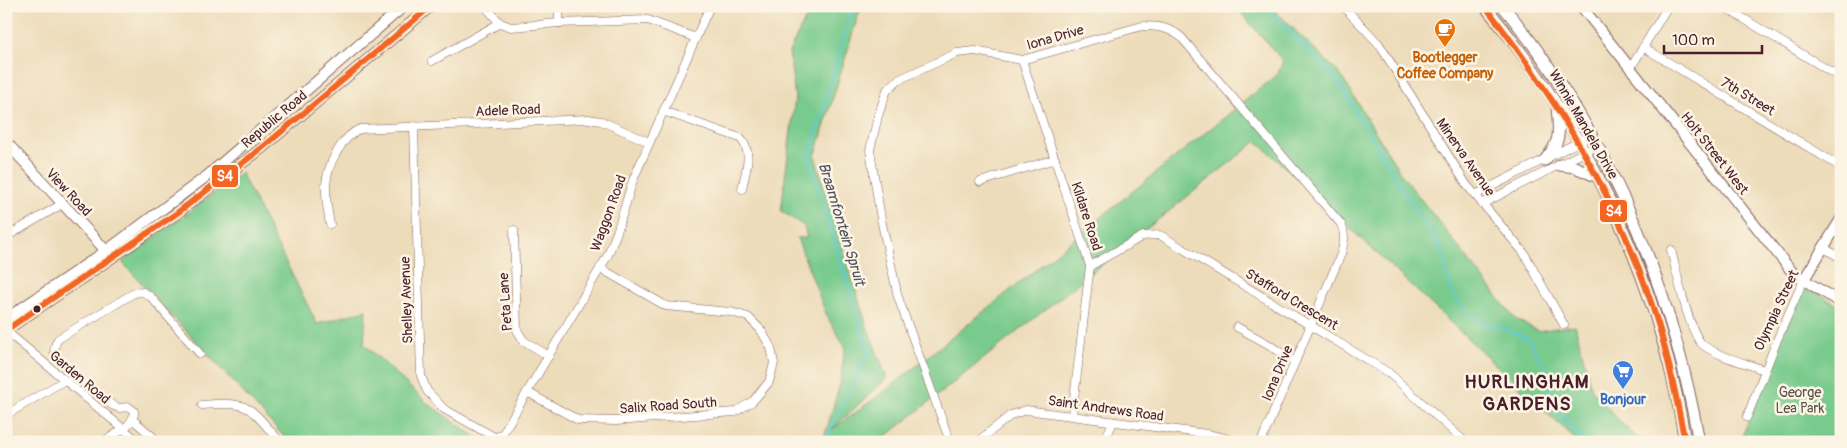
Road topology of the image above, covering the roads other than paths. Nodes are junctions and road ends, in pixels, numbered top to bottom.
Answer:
1 (404, 6) edge
2 (431, 6) edge
3 (485, 6) edge
4 (559, 6) edge
5 (710, 6) edge
6 (1343, 6) edge
7 (1485, 6) edge
8 (1503, 6) edge
9 (1581, 6) edge
10 (1668, 6) edge
11 (1723, 6) edge
12 (559, 22) junction
13 (500, 23) junction
14 (696, 38) junction
15 (1643, 47) junction
16 (1022, 60) junction
17 (432, 61) dead end
18 (1630, 69) junction
19 (1841, 78) edge
20 (1556, 103) junction
21 (663, 111) junction
22 (414, 126) junction
23 (1595, 140) junction
24 (649, 142) junction
25 (8, 147) edge
26 (1582, 147) junction
27 (1055, 158) junction
28 (1545, 160) junction
29 (1560, 164) junction
30 (1841, 167) edge
31 (1598, 177) junction
32 (980, 182) dead end
33 (742, 189) dead end
34 (1475, 195) junction
35 (62, 204) junction
36 (1482, 204) junction
37 (1841, 220) edge
38 (330, 224) dead end
39 (514, 230) dead end
40 (6, 237) edge
41 (1824, 248) junction
42 (1671, 250) dead end
43 (109, 255) junction
44 (1841, 258) edge
45 (1090, 266) junction
46 (600, 268) junction
47 (1803, 281) junction
48 (1841, 303) edge
49 (6, 318) edge
50 (1312, 325) junction
51 (1564, 325) dead end
52 (1237, 327) dead end
53 (6, 330) edge
54 (200, 354) dead end
55 (549, 356) junction
56 (1295, 362) junction
57 (1764, 370) junction
58 (65, 380) junction
59 (527, 392) junction
60 (202, 405) dead end
61 (6, 415) edge
62 (1072, 415) junction
63 (1747, 417) dead end
64 (132, 419) junction
65 (1113, 422) junction
66 (123, 428) junction
67 (492, 438) joint
68 (103, 442) edge
69 (139, 442) edge
70 (159, 442) edge
71 (280, 442) edge
72 (950, 442) edge
73 (977, 442) edge
74 (1104, 442) edge
75 (1241, 442) edge
76 (1261, 442) edge
77 (1465, 442) edge
78 (1685, 442) edge
79 (1699, 442) edge

1 - 43 main road, Republic Road
2 - 43 main road, Republic Road
3 - 13 street
4 - 12 street
5 - 14 street, Waggon Road
6 - 34 street, Minerva Avenue
7 - 20 main road, Winnie Mandela Drive
8 - 23 main road, Winnie Mandela Drive
9 - 18 main road, Holt Street West
10 - 15 street
11 - 19 street
12 - 13 street
12 - 14 street
13 - 17 street
14 - 21 street, Waggon Road
15 - 18 street
15 - 30 street, 7th Street
16 - 27 street, Kildare Road
16 - 50 street, Iona Drive
16 - 72 street, Iona Drive
18 - 47 main road, Holt Street West
20 - 26 main road, Winnie Mandela Drive
20 - 28 main road
21 - 24 street, Waggon Road
21 - 33 street
22 - 24 street, Adele Road
22 - 38 street, Adele Road
22 - 67 street, Shelley Avenue
23 - 26 street
23 - 26 street
23 - 79 main road, Winnie Mandela Drive
24 - 46 street, Waggon Road
25 - 35 main road, View Road
26 - 28 street
26 - 29 street
26 - 31 main road, Winnie Mandela Drive
27 - 32 street
27 - 45 street, Kildare Road
28 - 34 street
29 - 31 main road
29 - 36 street
31 - 78 main road, Winnie Mandela Drive
34 - 36 street, Minerva Avenue
35 - 40 street
35 - 43 main road, View Road
36 - 51 street, Minerva Avenue
37 - 41 main road, Olympia Street
39 - 55 street, Peta Lane
41 - 44 street
41 - 47 main road, Olympia Street
42 - 57 street
43 - 49 main road, Republic Road
43 - 53 main road, Republic Road
45 - 50 street, Stafford Crescent
45 - 62 street, Kildare Road
46 - 55 street, Waggon Road
46 - 59 street, Salix Road South
47 - 48 main road, Holt Street West
47 - 57 street, Olympia Street
50 - 56 street, Iona Drive
50 - 77 street, Stafford Crescent
52 - 56 street
53 - 58 street, Garden Road
54 - 64 street
55 - 59 street, Waggon Road
56 - 76 street, Iona Drive
57 - 63 street, Olympia Street
58 - 61 street
58 - 66 street, Garden Road
59 - 67 street, Waggon Road
60 - 71 street
62 - 65 street, Saint Andrews Road
62 - 73 street, Saint Andrews Road
64 - 66 street
64 - 70 street
65 - 74 street
65 - 75 street, Saint Andrews Road
66 - 68 street
66 - 69 street, Garden Road

